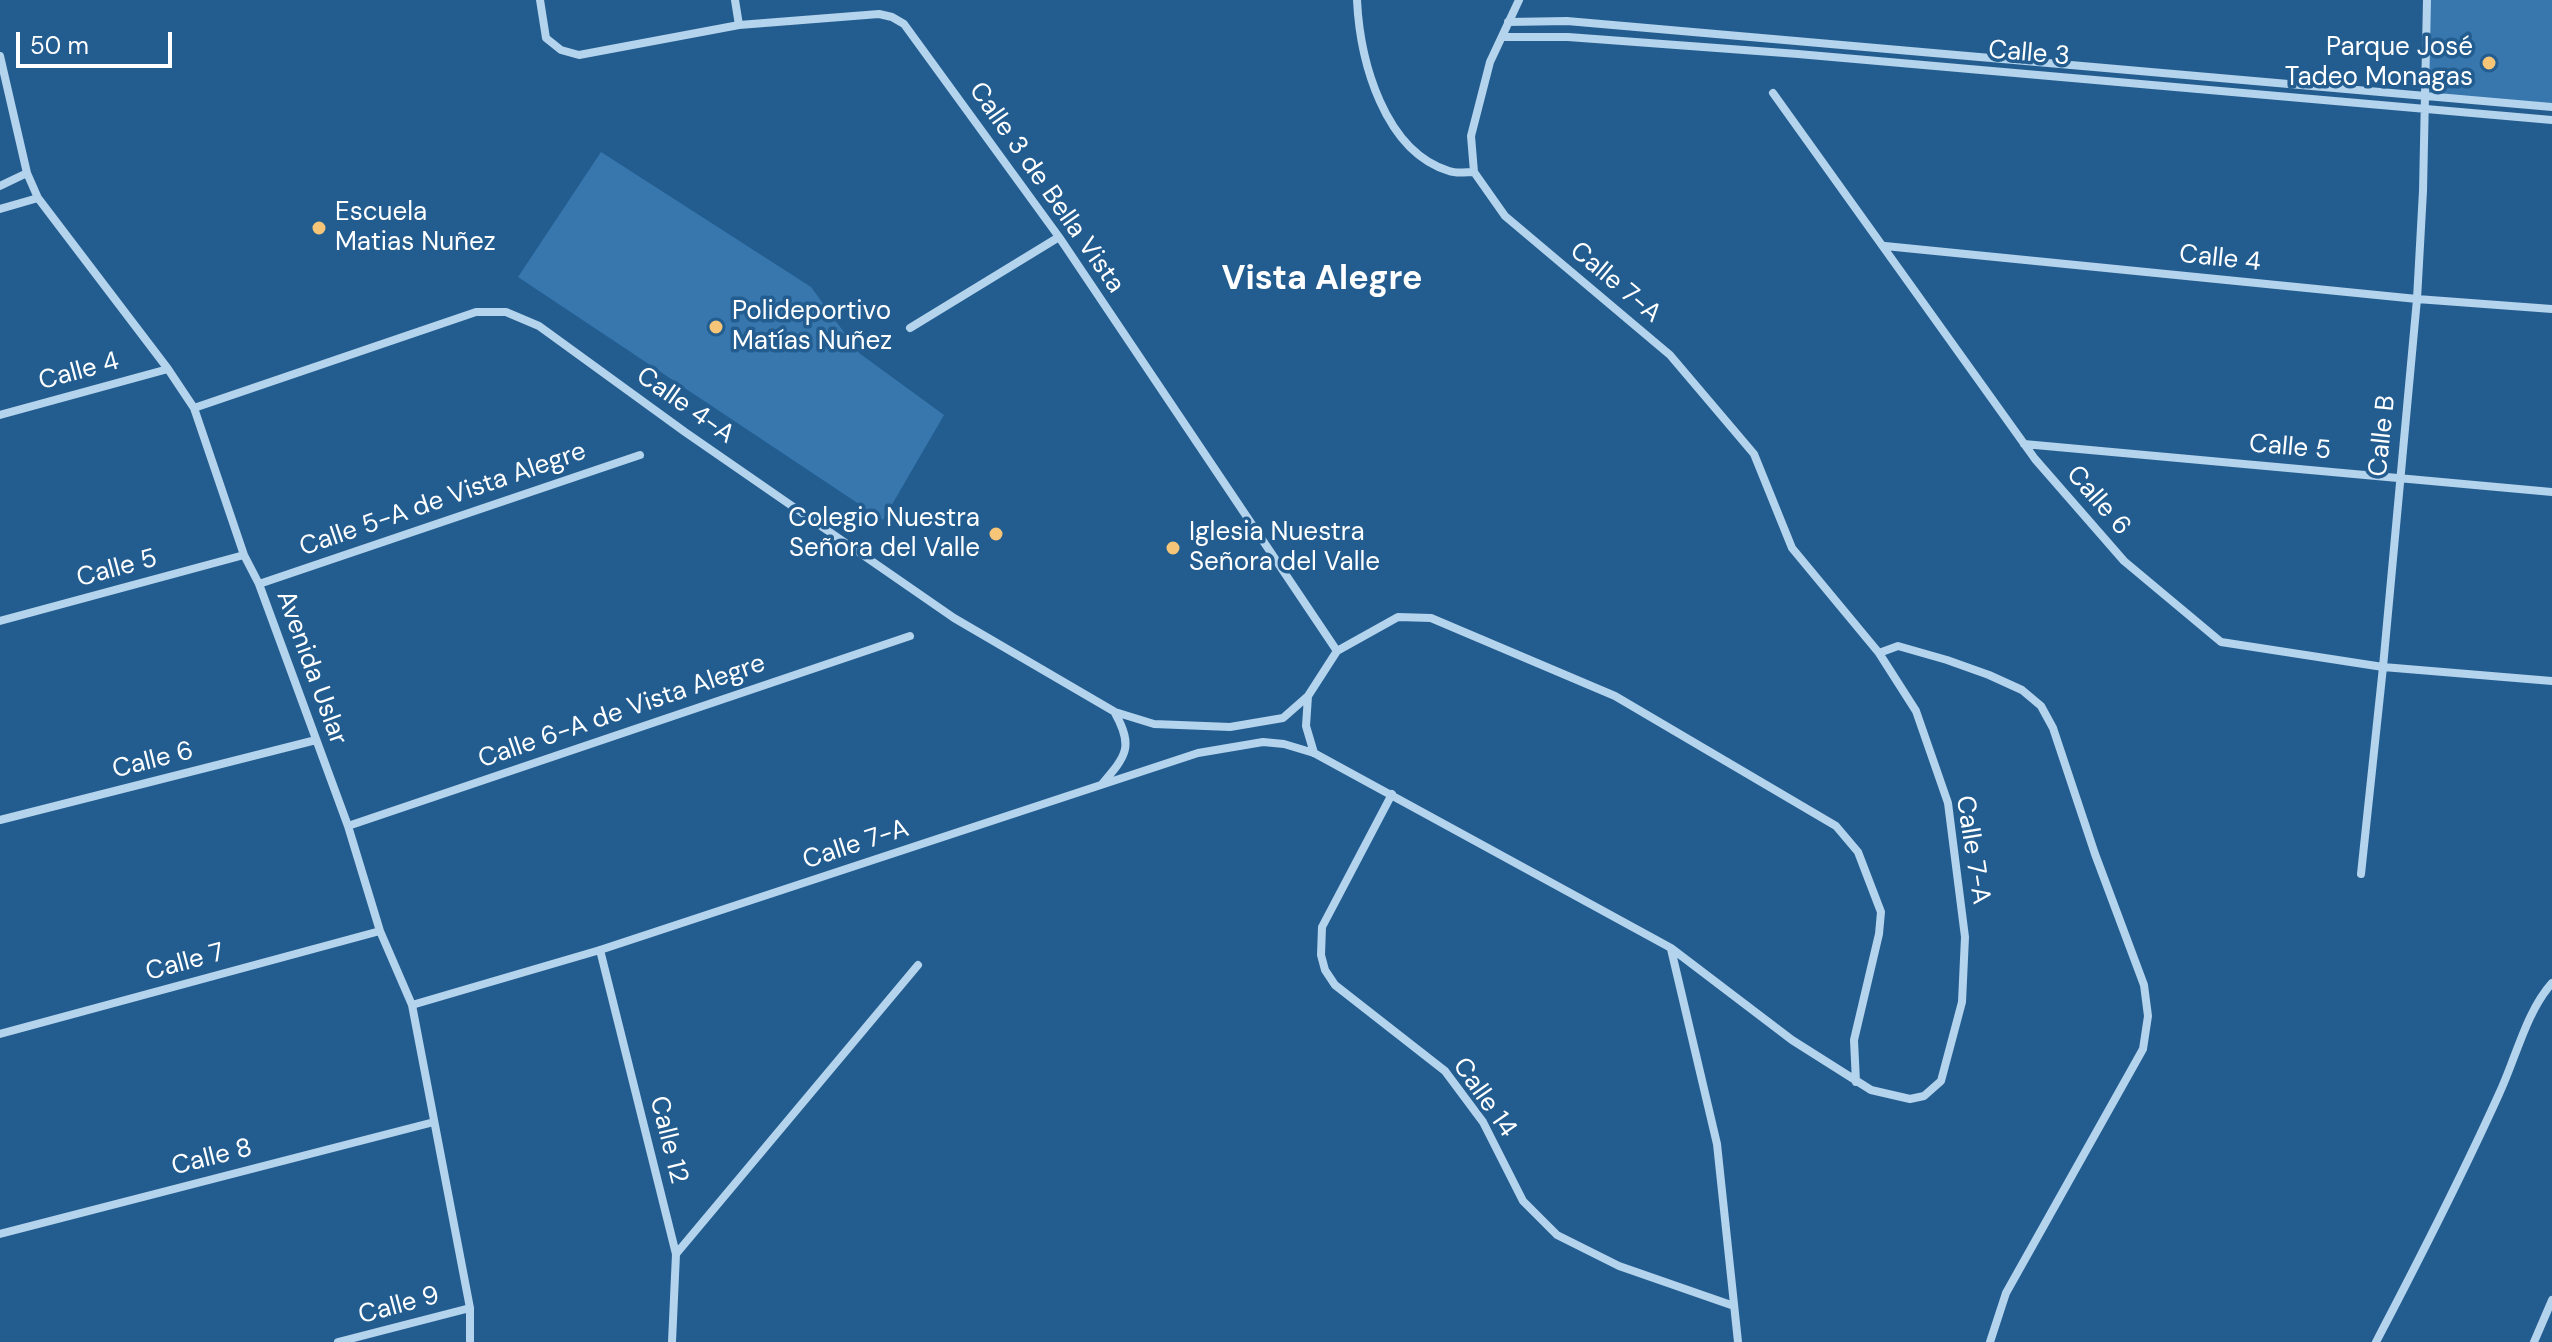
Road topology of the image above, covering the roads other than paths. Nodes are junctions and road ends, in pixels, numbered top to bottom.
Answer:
1 (540, 0) edge
2 (735, 0) edge
3 (1357, 0) edge
4 (1519, 0) edge
5 (2427, 0) edge
6 (1508, 22) junction
7 (739, 25) junction
8 (1502, 37) junction
9 (1799, 42) junction
10 (1798, 54) junction
11 (0, 56) edge
12 (1773, 93) dead end
13 (2425, 96) junction
14 (2552, 107) edge
15 (2424, 109) junction
16 (2552, 120) edge
17 (1474, 172) junction
18 (27, 173) junction
19 (0, 186) edge
20 (38, 198) junction
21 (0, 209) edge
22 (1059, 237) junction
23 (1885, 246) junction
24 (2417, 299) junction
25 (2552, 309) edge
26 (910, 328) dead end
27 (168, 369) junction
28 (194, 408) junction
29 (0, 415) edge
30 (2024, 444) junction
31 (640, 455) dead end
32 (2399, 479) junction
33 (2552, 492) edge
34 (244, 555) junction
35 (259, 584) junction
36 (0, 621) edge
37 (910, 636) dead end
38 (1337, 651) junction
39 (1879, 653) junction
40 (2383, 667) junction
41 (2552, 681) edge
42 (1308, 696) junction
43 (1115, 712) junction
44 (316, 740) junction
45 (1314, 753) junction
46 (1102, 784) junction
47 (1392, 794) junction
48 (0, 820) edge
49 (348, 826) junction
50 (2361, 874) dead end
51 (380, 931) junction
52 (1671, 948) junction
53 (600, 950) junction
54 (918, 965) dead end
55 (2552, 983) edge
56 (412, 1005) junction
57 (0, 1034) edge
58 (1856, 1082) junction
59 (434, 1122) junction
60 (0, 1234) edge
61 (676, 1254) junction
62 (2552, 1300) edge
63 (1734, 1306) junction
64 (470, 1308) junction
65 (338, 1342) edge
66 (470, 1342) edge
67 (672, 1342) edge
68 (1738, 1342) edge
69 (1990, 1342) edge
70 (2376, 1342) edge
71 (2534, 1342) edge

1 - 7 street, Calle 3 de Bella Vista
2 - 7 street
3 - 17 street
4 - 6 street
5 - 13 street, Calle B
6 - 8 street
6 - 9 street, Calle 3
7 - 22 street, Calle 3 de Bella Vista
8 - 10 street, Calle 3
8 - 17 street
9 - 10 street
9 - 13 street, Calle 3
10 - 15 street, Calle 3
11 - 18 street, Avenida Uslar
12 - 23 street, Calle 6
13 - 14 street, Calle 3
13 - 15 street, Calle B
15 - 16 street, Calle 3
15 - 24 street, Calle B
17 - 39 street, Calle 7-A
18 - 19 street
18 - 20 street, Avenida Uslar
20 - 21 street
20 - 27 street, Avenida Uslar
22 - 26 street
22 - 38 street, Calle 3 de Bella Vista
23 - 24 street, Calle 4
23 - 30 street, Calle 6
24 - 25 street, Calle 4
24 - 32 street, Calle B
27 - 28 street, Avenida Uslar
27 - 29 street, Calle 4
28 - 34 street, Avenida Uslar
28 - 43 street, Calle 4-A
30 - 32 street, Calle 5
30 - 40 street, Calle 6
31 - 35 street, Calle 5-A de Vista Alegre
32 - 33 street, Calle 5
32 - 40 street, Calle B
34 - 35 street, Avenida Uslar
34 - 36 street, Calle 5
35 - 44 street, Avenida Uslar
37 - 49 street, Calle 6-A de Vista Alegre
38 - 42 street
38 - 58 street
39 - 58 street, Calle 7-A
39 - 69 street
40 - 41 street, Calle 6
40 - 50 street, Calle B
42 - 43 street
42 - 45 street
43 - 46 street
44 - 48 street, Calle 6
44 - 49 street, Avenida Uslar
45 - 46 street, Calle 7-A
45 - 47 street, Calle 7-A
46 - 53 street, Calle 7-A
47 - 52 street, Calle 7-A
47 - 63 street, Calle 14
49 - 51 street, Avenida Uslar
51 - 56 street, Avenida Uslar
51 - 57 street, Calle 7
52 - 58 street, Calle 7-A
52 - 63 street
53 - 56 street, Calle 7-A
53 - 61 street, Calle 12
54 - 61 street
55 - 70 street
56 - 59 street, Avenida Uslar
59 - 60 street, Calle 8
59 - 64 street, Avenida Uslar
61 - 67 street, Calle 12
62 - 71 street
63 - 68 street
64 - 65 street, Calle 9
64 - 66 street, Avenida Uslar

